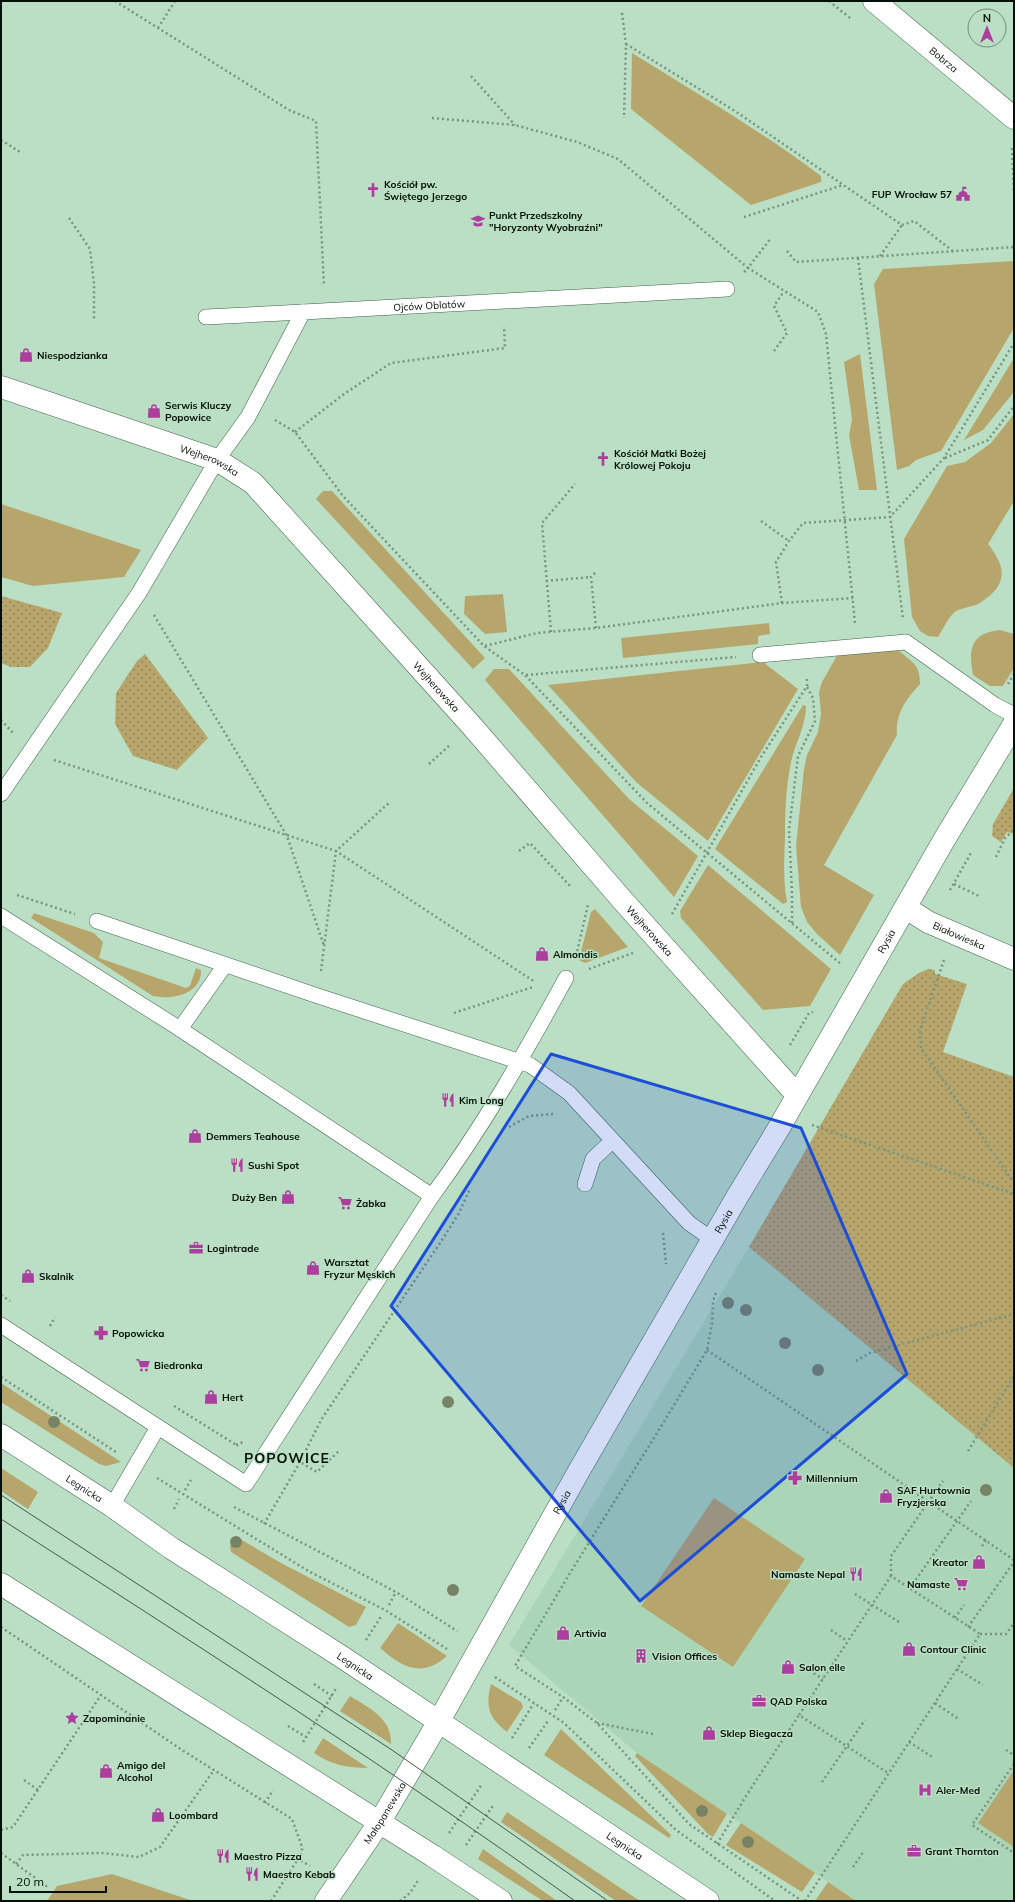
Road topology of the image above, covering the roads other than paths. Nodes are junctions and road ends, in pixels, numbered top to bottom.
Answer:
1 (874, 1) edge
2 (1014, 118) edge
3 (727, 289) dead end
4 (303, 312) junction
5 (206, 317) dead end
6 (1, 387) edge
7 (216, 460) junction
8 (760, 655) road end
9 (1014, 715) edge
10 (1014, 724) edge
11 (1, 794) edge
12 (906, 908) junction
13 (1, 916) edge
14 (97, 921) road end
15 (1014, 959) edge
16 (225, 965) junction
17 (566, 978) dead end
18 (180, 1029) junction
19 (521, 1061) junction
20 (797, 1095) junction
21 (612, 1141) junction
22 (585, 1184) dead end
23 (432, 1196) junction
24 (713, 1240) junction
25 (1, 1325) edge
26 (158, 1427) junction
27 (1, 1435) edge
28 (112, 1506) junction
29 (1, 1584) edge
30 (439, 1721) junction
31 (379, 1823) junction
32 (326, 1901) edge
33 (501, 1901) edge
34 (708, 1901) edge

1 - 2 street, Bobrza
3 - 4 lane, Ojców Oblatów
4 - 5 lane, Ojców Oblatów
4 - 7 lane
6 - 7 street, Wejherowska
7 - 11 lane
7 - 20 street, Wejherowska
8 - 9 lane
10 - 12 street, Rysia
12 - 15 street, Białowieska
12 - 20 street, Rysia
13 - 18 lane
14 - 16 lane
16 - 18 lane
16 - 19 lane
17 - 19 lane
18 - 23 lane
19 - 21 lane
19 - 23 lane
20 - 24 street, Rysia
21 - 22 lane
21 - 24 lane
23 - 26 lane
24 - 30 street, Rysia
25 - 26 lane
26 - 28 lane
27 - 28 street, Legnicka
28 - 30 street, Legnicka
29 - 31 street
30 - 31 street, Małopanewska
30 - 34 street, Legnicka
31 - 32 street, Małopanewska
31 - 33 street

